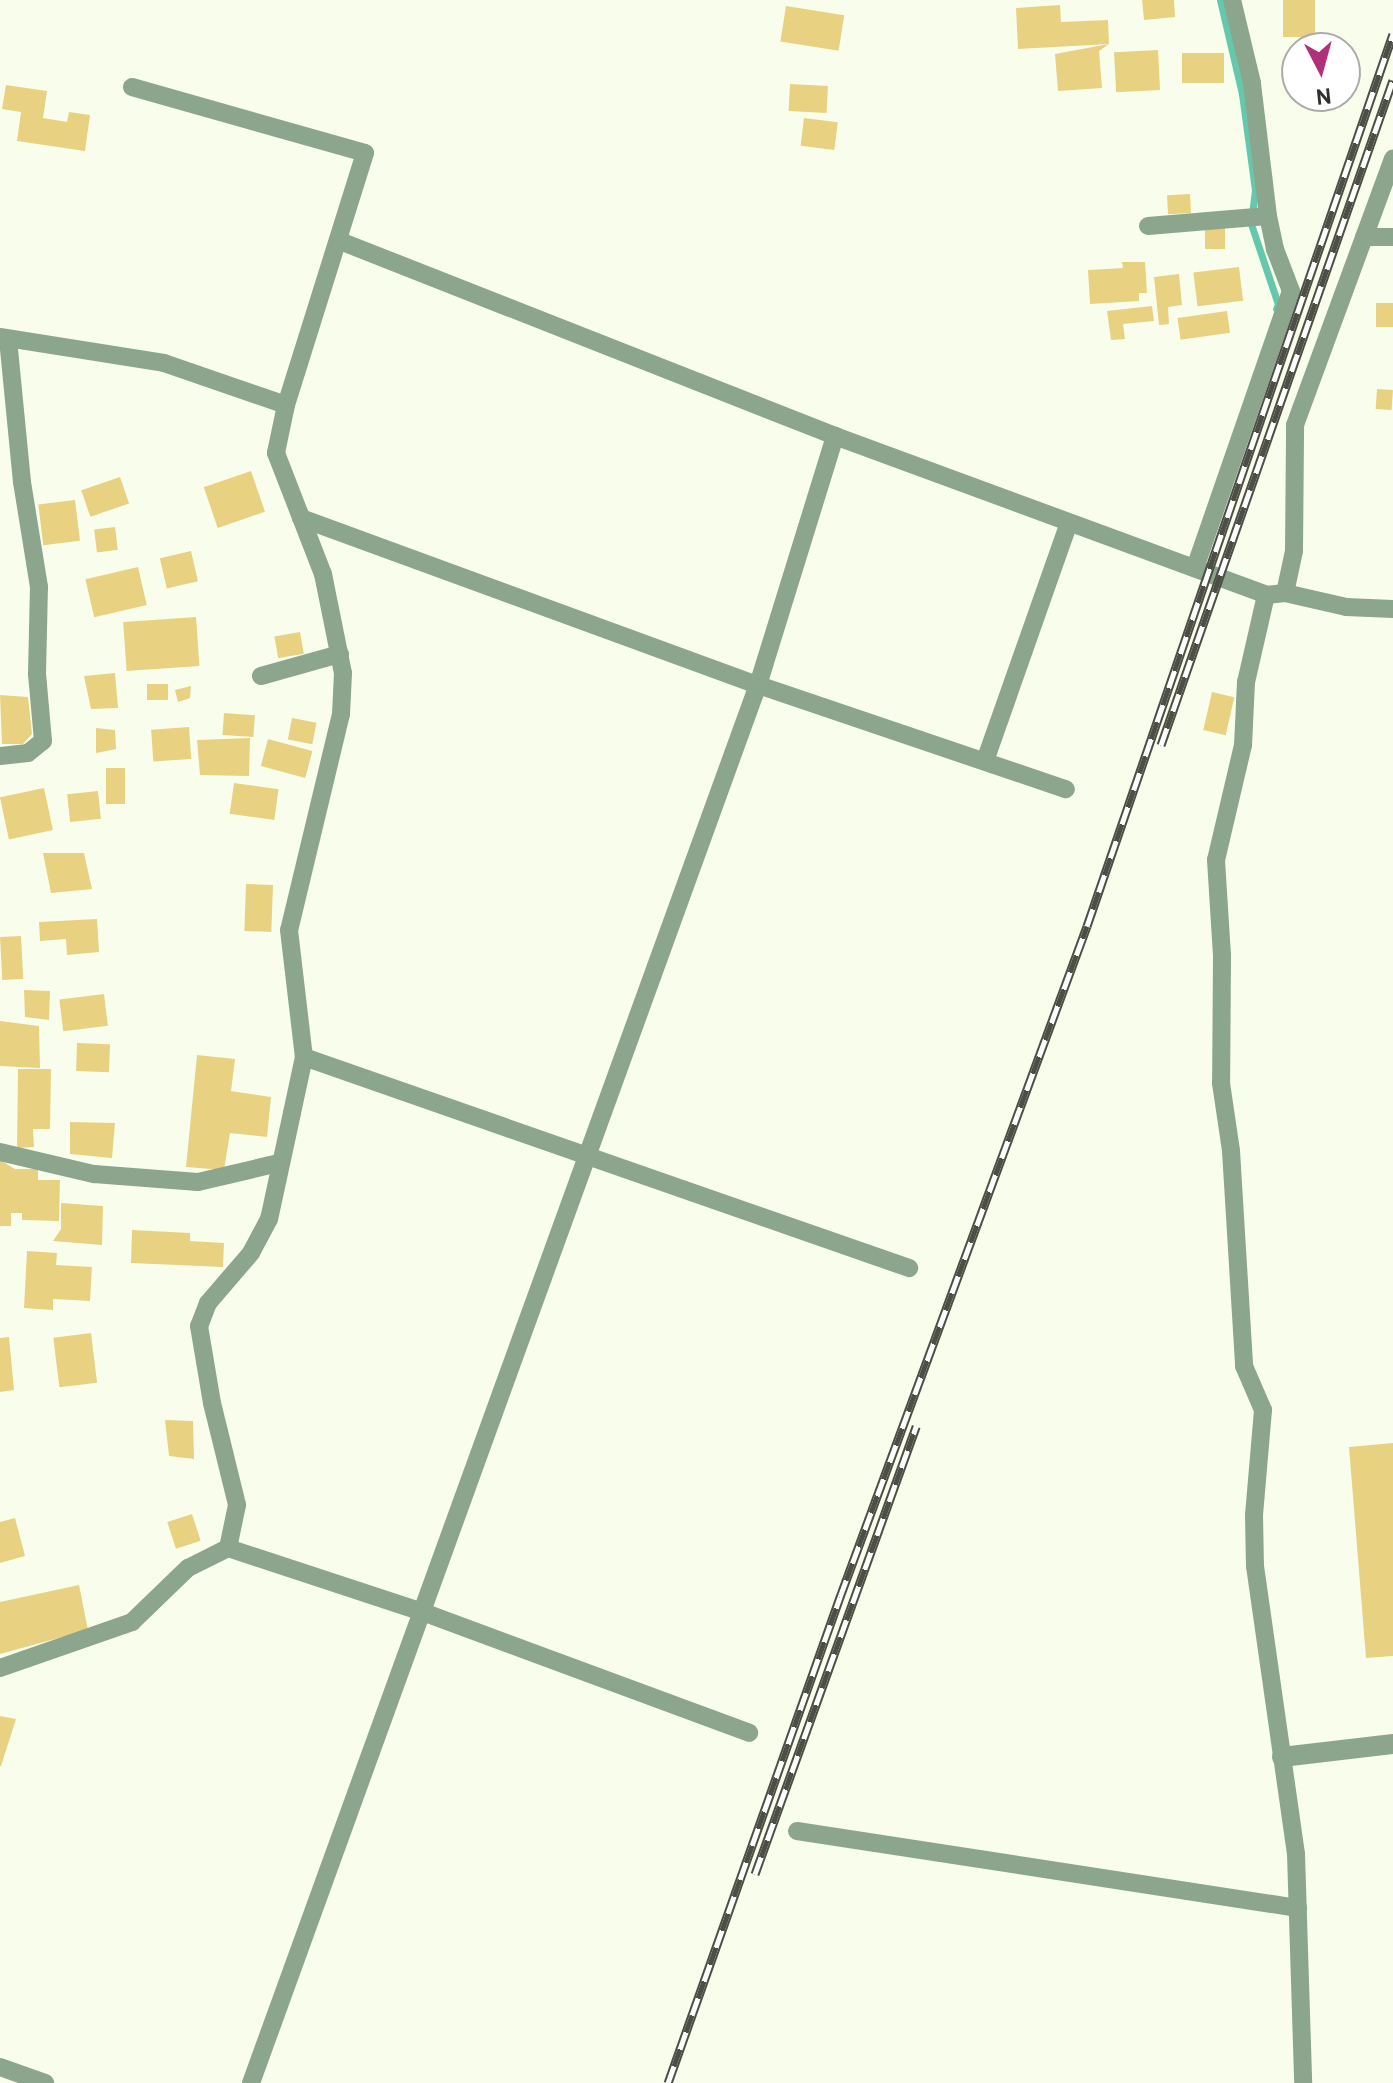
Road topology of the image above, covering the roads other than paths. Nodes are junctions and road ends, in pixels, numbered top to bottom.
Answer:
1 (1232, 0) edge
2 (132, 87) dead end
3 (1393, 158) edge
4 (1268, 216) junction
5 (1148, 226) dead end
6 (1364, 237) junction
7 (1393, 237) edge
8 (340, 241) junction
9 (4, 338) edge
10 (286, 405) junction
11 (835, 436) junction
12 (301, 518) junction
13 (1069, 522) junction
14 (1195, 568) junction
15 (1276, 594) junction
16 (1393, 609) edge
17 (340, 654) junction
18 (261, 676) dead end
19 (758, 685) junction
20 (0, 756) edge
21 (985, 761) junction
22 (1066, 789) dead end
23 (304, 1057) junction
24 (0, 1152) edge
25 (586, 1157) junction
26 (279, 1163) junction
27 (909, 1268) dead end
28 (228, 1548) junction
29 (420, 1611) junction
30 (0, 1668) edge
31 (749, 1733) dead end
32 (1393, 1744) edge
33 (1282, 1757) junction
34 (797, 1831) dead end
35 (1298, 1908) junction
36 (0, 2067) edge
37 (45, 2083) edge
38 (251, 2083) edge
39 (1303, 2083) edge

1 - 4 street
2 - 8 street
3 - 6 street
4 - 5 street
4 - 14 street
6 - 7 street
6 - 15 street
8 - 10 street
8 - 11 street
9 - 10 street
9 - 20 street
10 - 12 street
11 - 13 street
11 - 19 street
12 - 17 street
12 - 19 street
13 - 14 street
13 - 21 street
14 - 15 street
15 - 16 street
15 - 33 street
17 - 18 street
17 - 23 street
19 - 21 street
19 - 25 street
21 - 22 street
23 - 25 street
23 - 26 street
24 - 26 street
25 - 27 street
25 - 29 street
26 - 28 street
28 - 29 street
28 - 30 street
29 - 31 street
29 - 38 street
32 - 33 street
33 - 35 street
34 - 35 street
35 - 39 street
36 - 37 street

